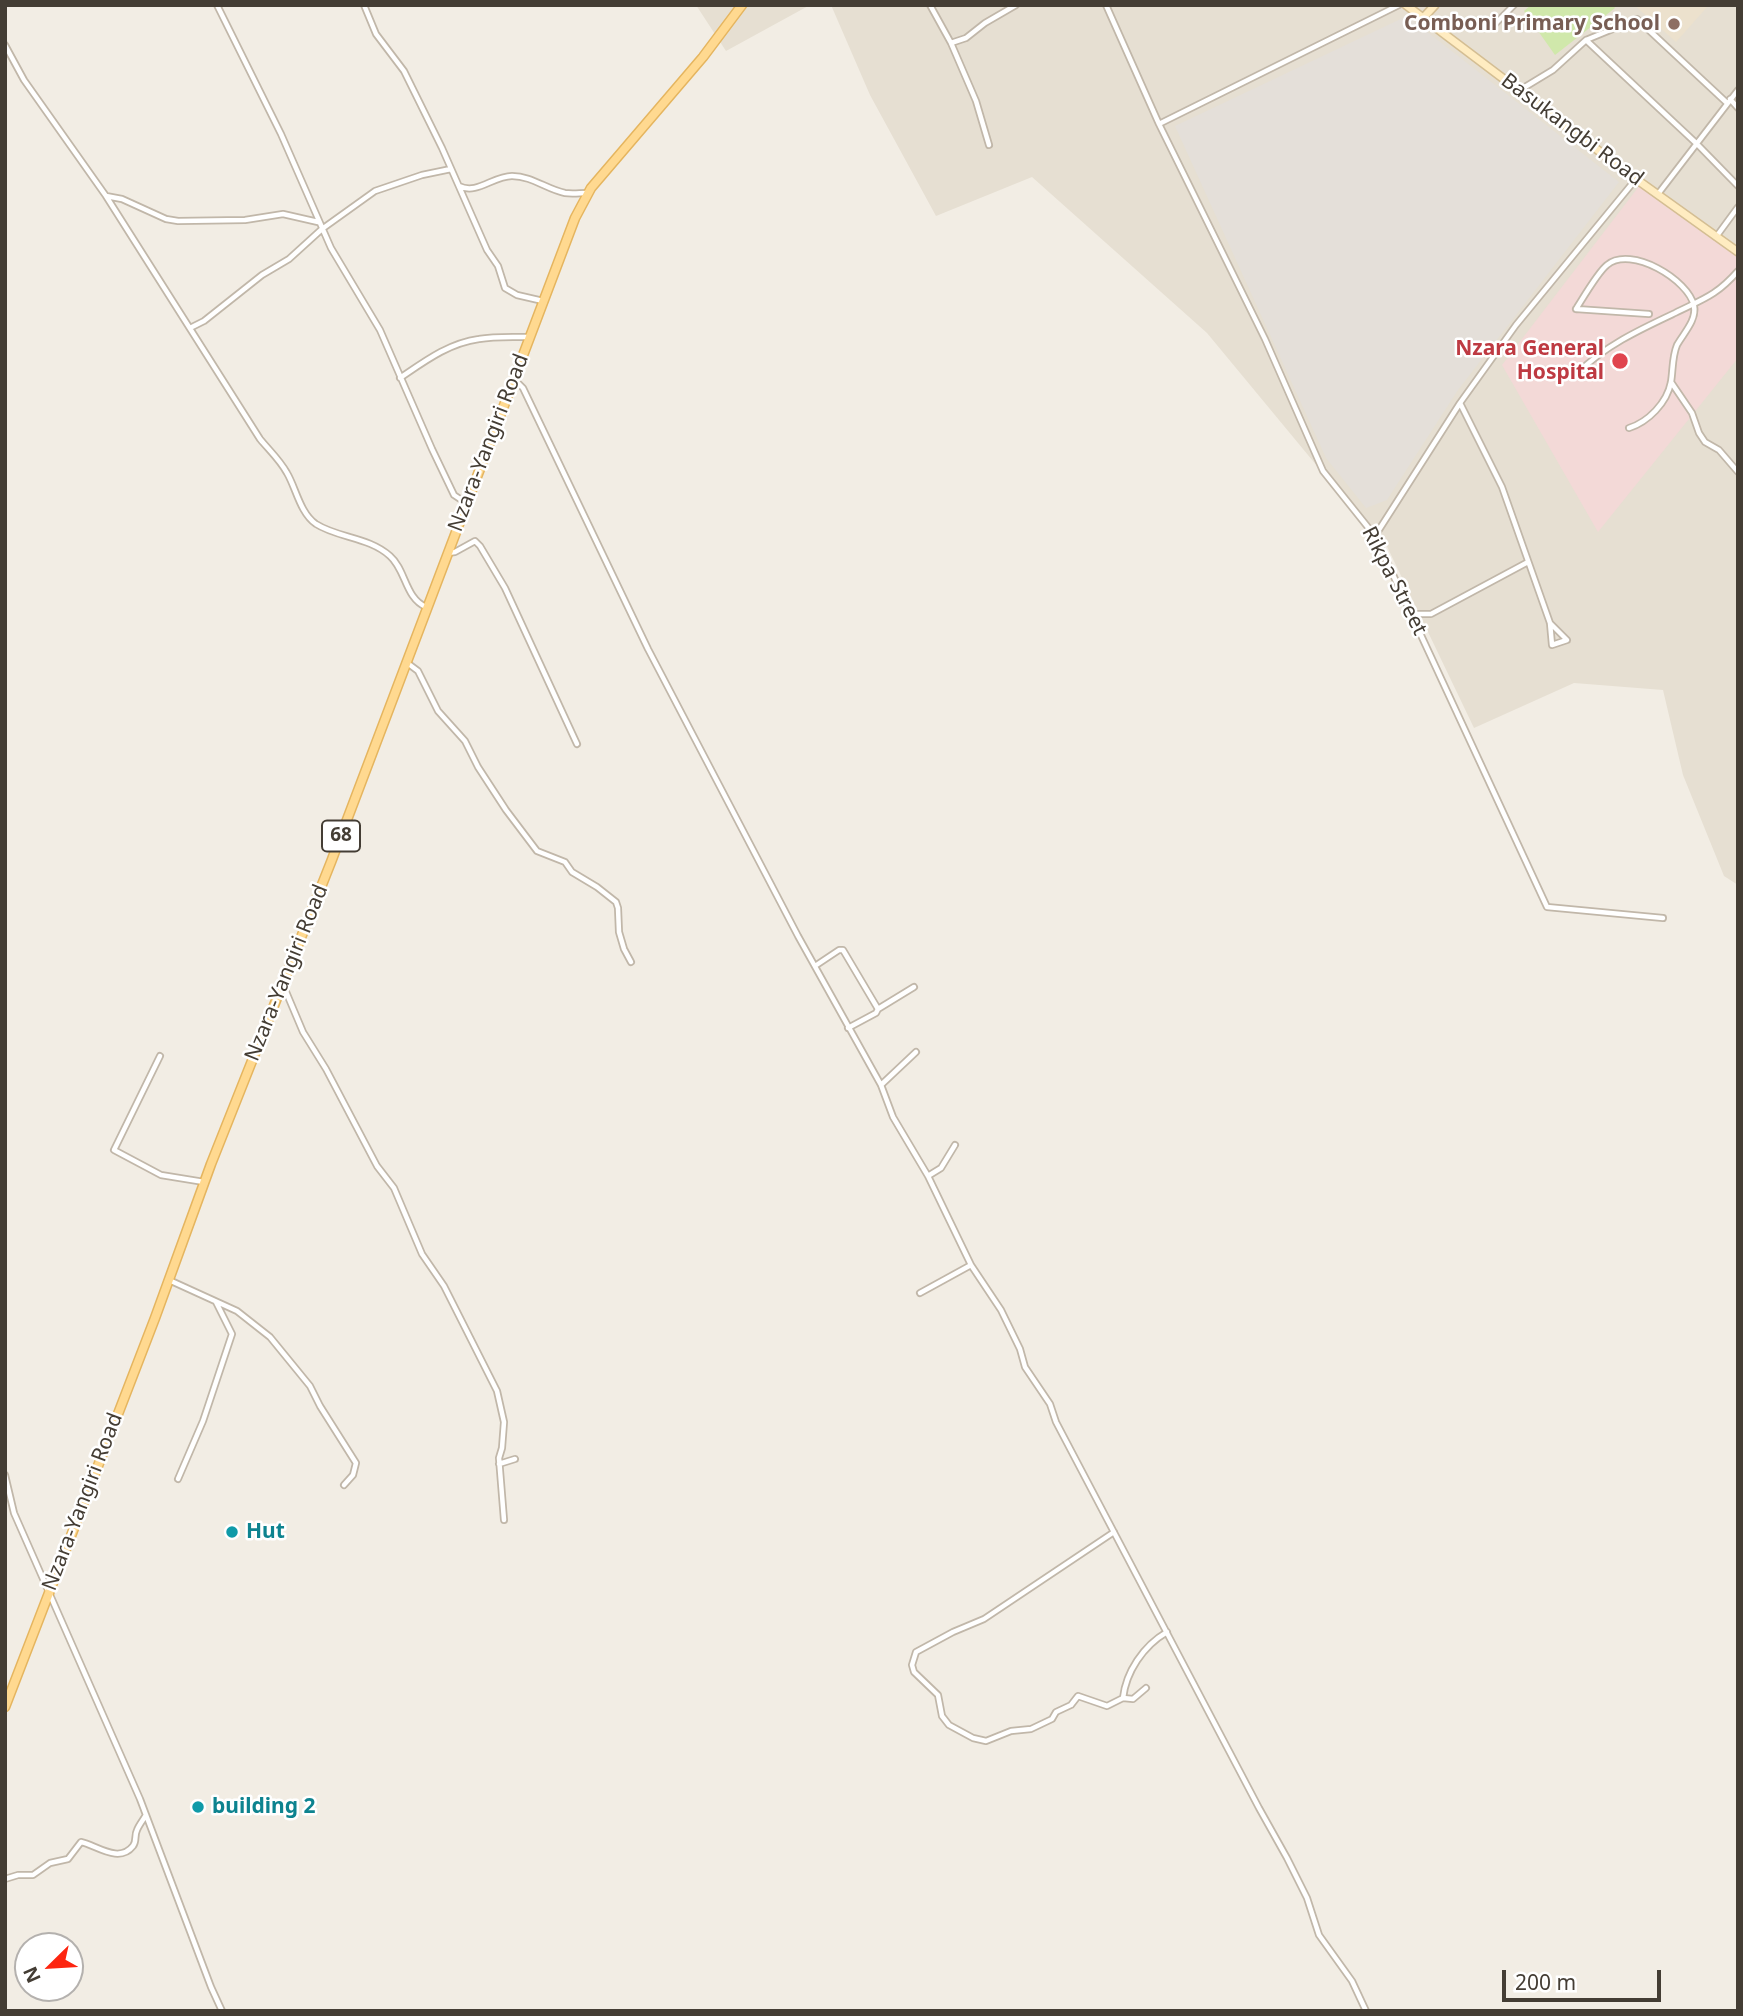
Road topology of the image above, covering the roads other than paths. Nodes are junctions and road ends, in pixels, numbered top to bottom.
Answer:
1 (217, 5) edge
2 (364, 5) edge
3 (743, 5) edge
4 (930, 5) edge
5 (1016, 5) edge
6 (1106, 5) edge
7 (1399, 5) edge
8 (1406, 5) edge
9 (1435, 5) edge
10 (1514, 5) edge
11 (1428, 20) junction
12 (1586, 40) junction
13 (951, 43) junction
14 (5, 45) edge
15 (1520, 90) junction
16 (1738, 90) edge
17 (1728, 101) junction
18 (1738, 108) edge
19 (1159, 124) junction
20 (1697, 144) junction
21 (989, 145) dead end
22 (451, 169) junction
23 (1636, 179) junction
24 (458, 186) junction
25 (1738, 186) edge
26 (473, 190) junction
27 (588, 193) junction
28 (1658, 194) junction
29 (106, 196) junction
30 (462, 196) junction
31 (1738, 207) edge
32 (319, 222) junction
33 (322, 229) junction
34 (1716, 237) junction
35 (1738, 253) edge
36 (1738, 271) edge
37 (544, 301) junction
38 (1694, 305) junction
39 (1649, 314) dead end
40 (190, 328) junction
41 (529, 337) junction
42 (1578, 373) dead end
43 (400, 378) junction
44 (1671, 382) junction
45 (511, 384) junction
46 (1460, 403) junction
47 (1629, 428) dead end
48 (1738, 472) edge
49 (466, 503) junction
50 (1375, 536) junction
51 (447, 553) junction
52 (1528, 562) junction
53 (426, 607) junction
54 (1412, 614) junction
55 (1550, 623) junction
56 (405, 662) junction
57 (577, 744) dead end
58 (1663, 918) dead end
59 (631, 962) dead end
60 (815, 966) junction
61 (282, 983) junction
62 (914, 987) dead end
63 (878, 1009) junction
64 (848, 1028) junction
65 (916, 1052) dead end
66 (160, 1056) dead end
67 (881, 1085) junction
68 (955, 1145) dead end
69 (928, 1176) junction
70 (205, 1182) junction
71 (971, 1265) junction
72 (168, 1280) junction
73 (920, 1293) dead end
74 (216, 1301) junction
75 (515, 1459) dead end
76 (499, 1464) junction
77 (5, 1475) edge
78 (178, 1479) dead end
79 (344, 1485) dead end
80 (504, 1520) dead end
81 (1114, 1532) junction
82 (48, 1593) junction
83 (1167, 1632) junction
84 (1146, 1689) dead end
85 (1123, 1698) junction
86 (5, 1707) edge
87 (146, 1815) junction
88 (5, 1879) edge
89 (222, 2011) edge
90 (1366, 2011) edge

1 - 32 street
2 - 22 street
3 - 27 main road, Nzara-Yangiri Road / 68
4 - 13 street
5 - 13 street
6 - 19 street, Rikpa Street
7 - 19 street
8 - 11 street, Basukangbi Road
9 - 11 street
10 - 11 street
11 - 15 street, Basukangbi Road
12 - 15 street
12 - 17 street
12 - 20 street
13 - 21 street
14 - 29 street
15 - 23 street, Basukangbi Road
16 - 17 street
17 - 18 street
17 - 20 street
19 - 50 street, Rikpa Street
20 - 25 street
20 - 28 street
22 - 24 street
22 - 33 street
23 - 28 street, Basukangbi Road
23 - 46 street
24 - 26 street
24 - 30 street
26 - 27 street
26 - 30 street
27 - 37 main road, Nzara-Yangiri Road / 68
28 - 34 street, Basukangbi Road
29 - 32 street
29 - 40 street
30 - 37 street
31 - 34 street
32 - 33 street
33 - 40 street
33 - 43 street
34 - 35 street, Basukangbi Road
36 - 38 street
37 - 41 main road, Nzara-Yangiri Road / 68
38 - 39 street
38 - 42 street
38 - 44 street
40 - 53 street
41 - 43 street
41 - 45 main road, Nzara-Yangiri Road / 68
43 - 49 street
44 - 47 street
44 - 48 street
45 - 49 main road, Nzara-Yangiri Road / 68
45 - 60 street
46 - 50 street
46 - 52 street
49 - 51 main road, Nzara-Yangiri Road / 68
50 - 54 street, Rikpa Street
51 - 53 main road, Nzara-Yangiri Road / 68
51 - 57 street
52 - 54 street
52 - 55 street
53 - 56 main road, Nzara-Yangiri Road / 68
54 - 58 street, Rikpa Street
55 - 55 street
56 - 59 street
56 - 61 main road, Nzara-Yangiri Road / 68
60 - 63 street
60 - 64 street
61 - 70 main road, Nzara-Yangiri Road / 68
61 - 76 street
62 - 63 street
63 - 64 street
64 - 67 street
65 - 67 street
66 - 70 street
67 - 69 street
68 - 69 street
69 - 71 street
70 - 72 main road, Nzara-Yangiri Road / 68
71 - 73 street
71 - 81 street
72 - 74 street
72 - 82 main road, Nzara-Yangiri Road / 68
74 - 78 street
74 - 79 street
75 - 76 street
76 - 80 street
77 - 82 street
81 - 83 street
81 - 85 street
82 - 86 main road, Nzara-Yangiri Road / 68
82 - 87 street
83 - 85 street
83 - 90 street
84 - 85 street
87 - 88 street
87 - 89 street

